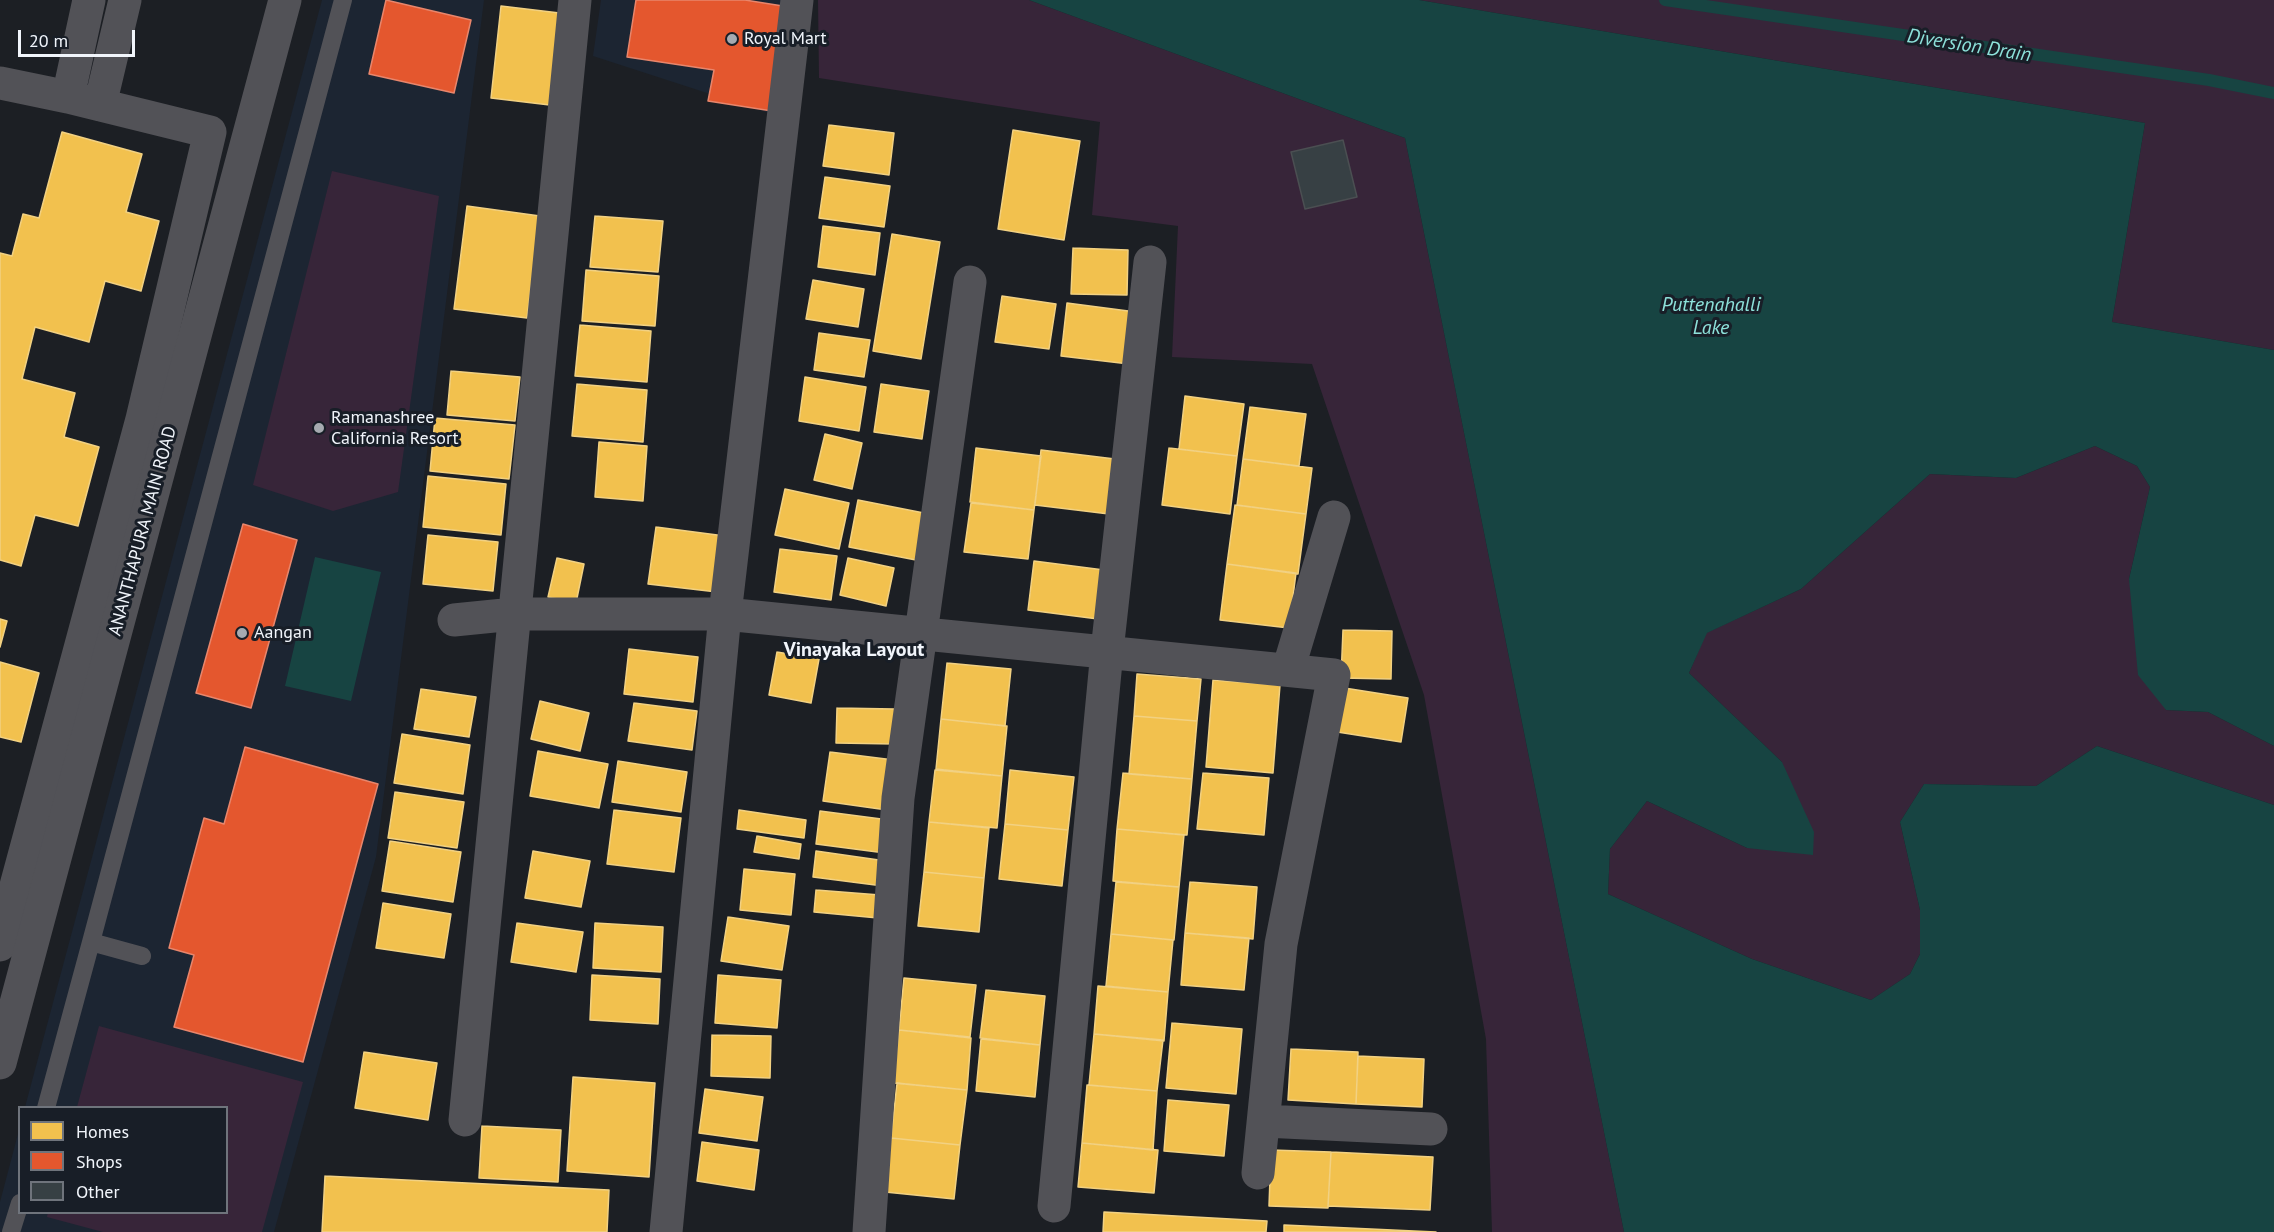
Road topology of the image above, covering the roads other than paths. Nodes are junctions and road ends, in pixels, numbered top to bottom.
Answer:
1 (89, 0) edge
2 (125, 0) edge
3 (285, 0) edge
4 (343, 0) edge
5 (575, 0) edge
6 (797, 0) edge
7 (0, 83) edge
8 (68, 97) junction
9 (100, 105) junction
10 (1150, 262) dead end
11 (970, 282) dead end
12 (1334, 517) dead end
13 (514, 614) junction
14 (725, 614) junction
15 (453, 620) dead end
16 (921, 632) junction
17 (1107, 651) junction
18 (1288, 670) junction
19 (91, 942) junction
20 (0, 945) edge
21 (142, 956) dead end
22 (0, 1063) edge
23 (46, 1106) edge
24 (465, 1120) dead end
25 (1264, 1121) junction
26 (1431, 1129) dead end
27 (1258, 1173) dead end
28 (1054, 1206) dead end
29 (18, 1209) edge
30 (11, 1232) edge
31 (666, 1232) edge
32 (869, 1232) edge

1 - 8 street
2 - 9 street
3 - 22 street, ANANTHAPURA MAIN ROAD
4 - 19 lane
5 - 13 street
6 - 14 street
7 - 8 street
8 - 9 street
9 - 20 street
10 - 17 street
11 - 16 street
12 - 18 street
13 - 14 street
13 - 15 street
13 - 24 street
14 - 16 street
14 - 31 street
16 - 17 street
16 - 32 street
17 - 18 street
17 - 28 street
18 - 25 street
19 - 21 lane
19 - 23 lane
25 - 26 street
25 - 27 street
29 - 30 lane

